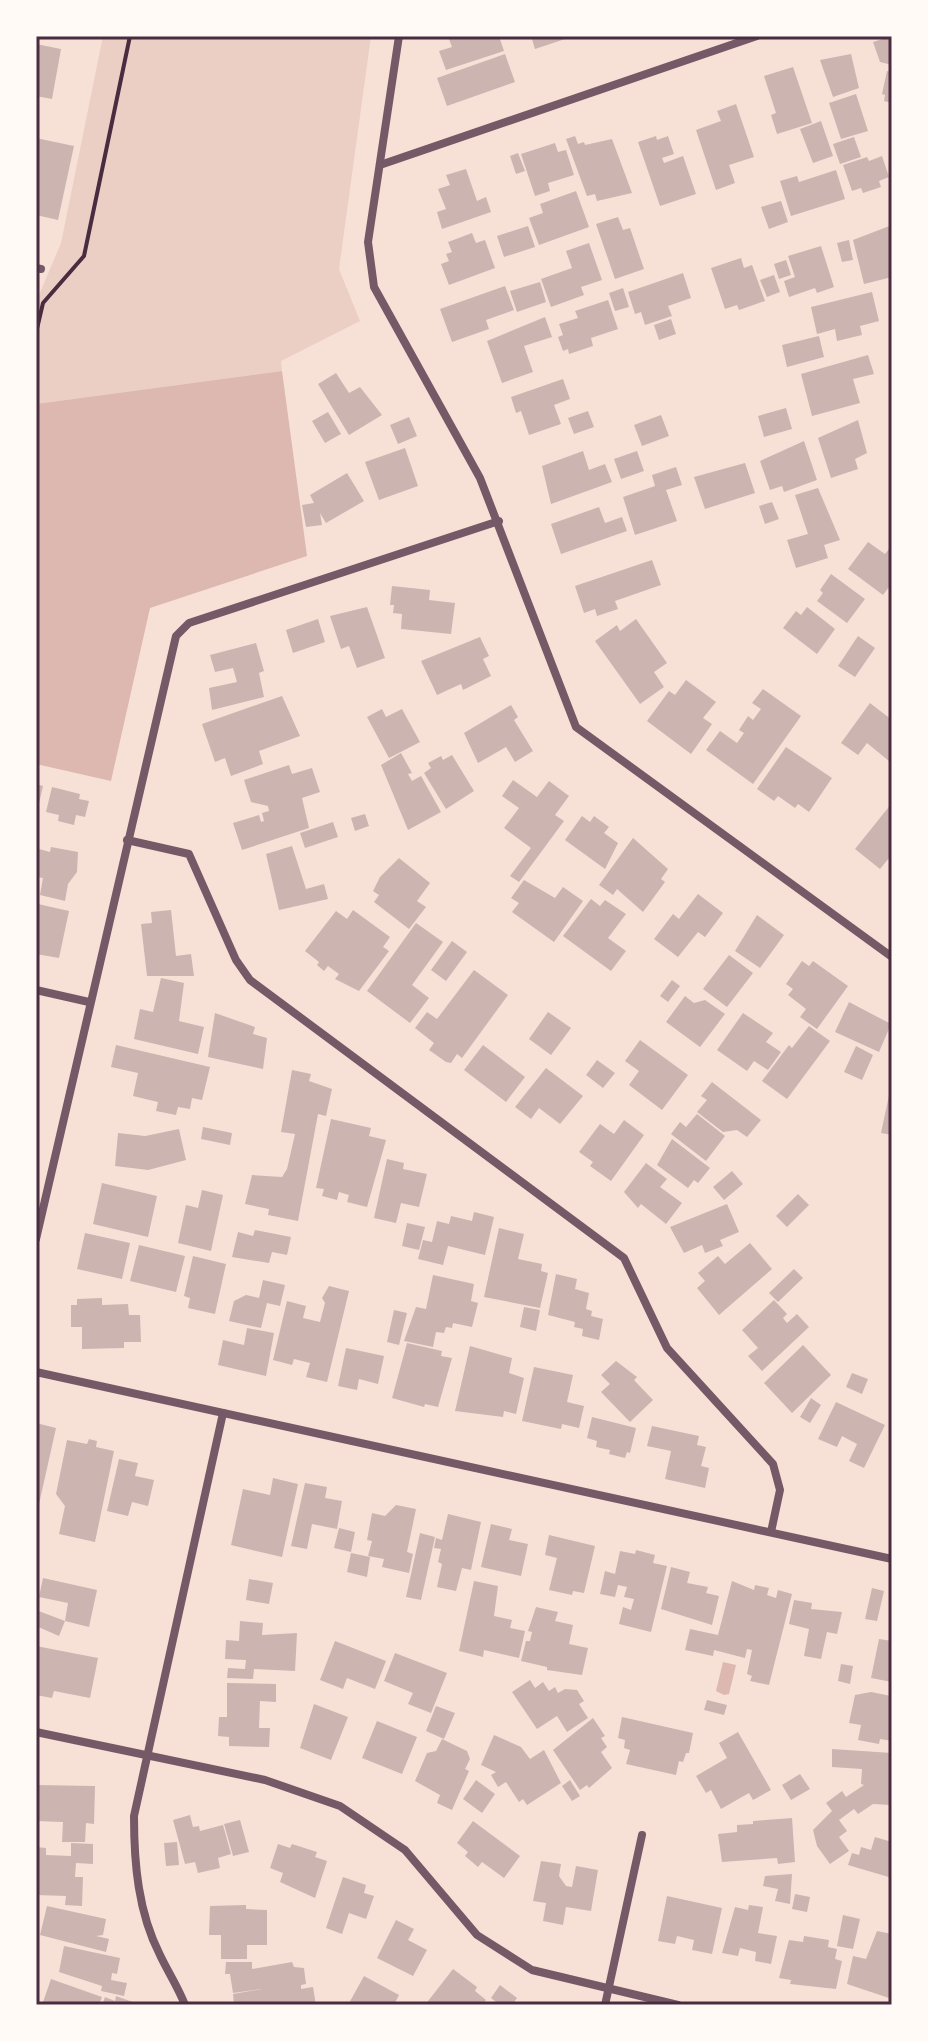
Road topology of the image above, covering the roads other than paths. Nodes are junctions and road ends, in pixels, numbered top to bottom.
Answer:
1 (399, 36) edge
2 (757, 36) edge
3 (380, 165) junction
4 (499, 521) junction
5 (127, 840) junction
6 (892, 957) edge
7 (36, 990) edge
8 (89, 1002) junction
9 (36, 1239) edge
10 (36, 1372) edge
11 (223, 1413) junction
12 (771, 1532) junction
13 (892, 1559) edge
14 (36, 1732) edge
15 (147, 1756) junction
16 (642, 1835) dead end
17 (609, 1990) junction
18 (185, 2005) edge
19 (605, 2005) edge
20 (678, 2005) edge

1 - 3 street
2 - 3 street
3 - 4 street
4 - 5 street
4 - 6 street
5 - 8 street
5 - 12 street
7 - 8 street
8 - 9 street
10 - 11 street
11 - 12 street
11 - 15 street
12 - 13 street
14 - 15 street
15 - 17 street
15 - 18 street
16 - 17 street
17 - 19 street
17 - 20 street

